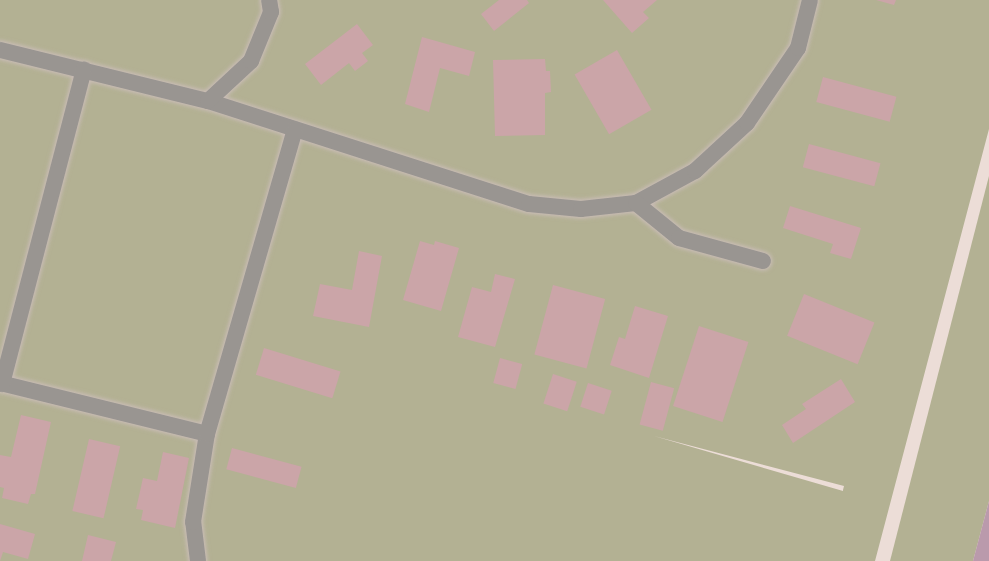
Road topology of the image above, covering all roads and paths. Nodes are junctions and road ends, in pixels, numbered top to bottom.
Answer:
1 (269, 0) edge
2 (810, 0) edge
3 (0, 50) edge
4 (84, 69) junction
5 (208, 101) junction
6 (295, 129) junction
7 (636, 204) junction
8 (763, 261) dead end
9 (1, 383) edge
10 (207, 434) junction
11 (198, 561) edge

1 - 5 lane
2 - 7 lane
3 - 4 lane
4 - 5 lane
4 - 9 lane
5 - 6 lane
6 - 7 lane
6 - 10 lane
7 - 8 lane
9 - 10 lane
10 - 11 lane

